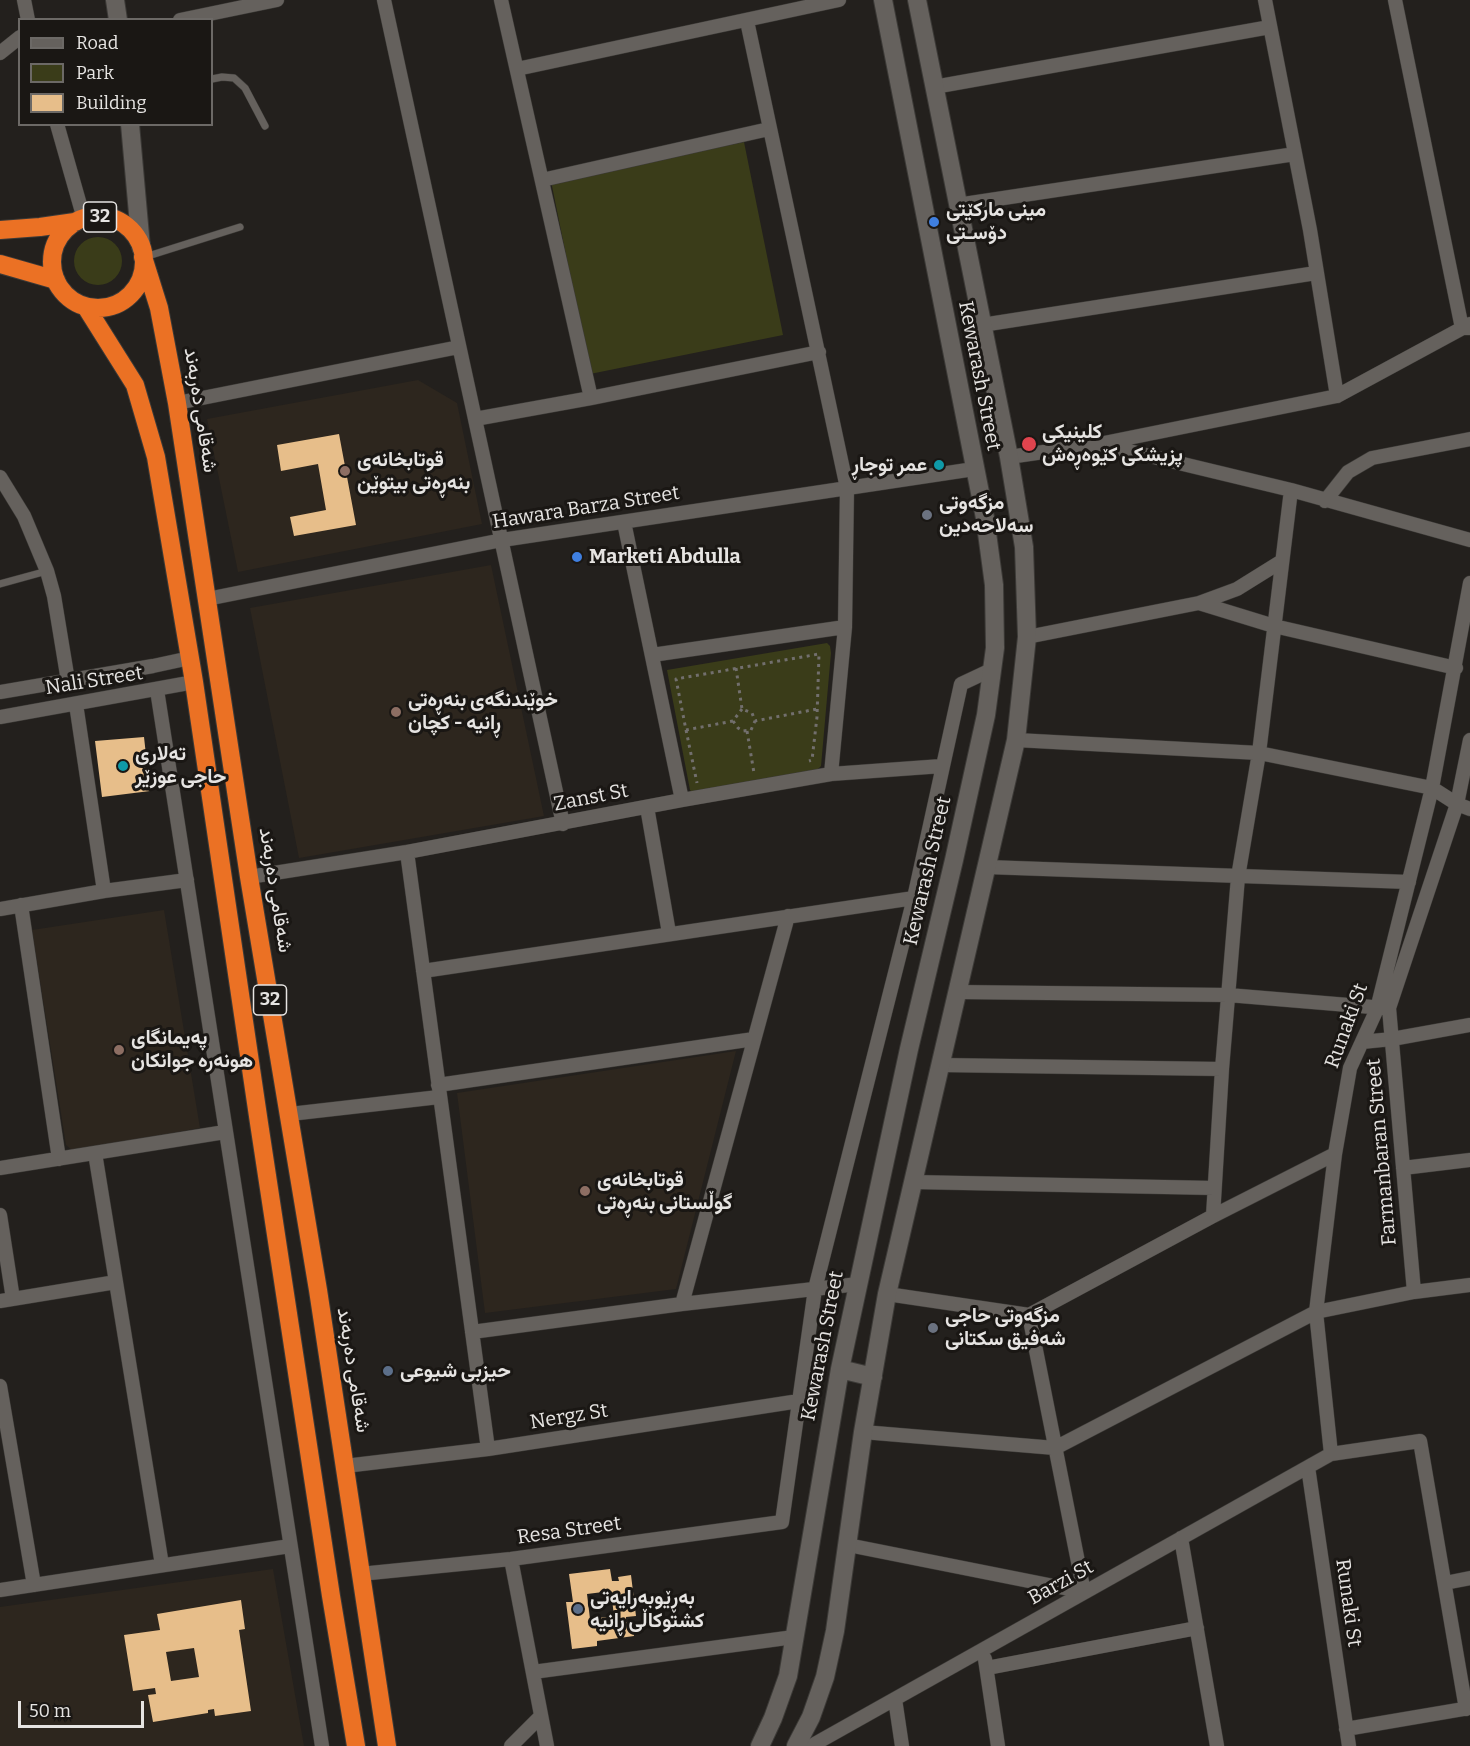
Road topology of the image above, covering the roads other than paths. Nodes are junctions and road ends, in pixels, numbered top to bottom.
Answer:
1 (24, 0) edge
2 (115, 0) edge
3 (277, 0) edge
4 (384, 0) edge
5 (501, 0) edge
6 (839, 0) edge
7 (883, 0) edge
8 (917, 0) edge
9 (1265, 0) edge
10 (1395, 0) edge
11 (28, 18) edge
12 (118, 18) edge
13 (190, 18) edge
14 (747, 21) junction
15 (1270, 27) junction
16 (18, 39) edge
17 (0, 53) edge
18 (517, 69) junction
19 (213, 79) edge
20 (934, 87) junction
21 (57, 126) edge
22 (130, 126) edge
23 (265, 126) dead end
24 (769, 129) junction
25 (1295, 154) junction
26 (542, 180) junction
27 (957, 205) junction
28 (80, 220) junction
29 (240, 227) dead end
30 (0, 230) edge
31 (142, 252) junction
32 (0, 264) edge
33 (1317, 273) junction
34 (56, 280) junction
35 (86, 307) junction
36 (982, 325) junction
37 (1467, 327) edge
38 (459, 347) junction
39 (819, 352) junction
40 (1337, 396) junction
41 (591, 398) junction
42 (177, 403) junction
43 (475, 418) junction
44 (1470, 439) edge
45 (1099, 444) junction
46 (1009, 457) junction
47 (974, 469) junction
48 (0, 477) edge
49 (847, 488) junction
50 (1291, 490) junction
51 (1325, 501) junction
52 (624, 522) junction
53 (502, 540) junction
54 (1470, 540) edge
55 (1282, 561) junction
56 (47, 571) junction
57 (1470, 583) edge
58 (0, 584) edge
59 (207, 599) junction
60 (1199, 603) junction
61 (1274, 626) junction
62 (845, 627) junction
63 (1027, 637) junction
64 (652, 655) junction
65 (190, 658) junction
66 (1456, 668) junction
67 (993, 669) junction
68 (68, 681) junction
69 (194, 682) junction
70 (157, 690) junction
71 (0, 692) edge
72 (76, 704) junction
73 (0, 717) edge
74 (1017, 740) junction
75 (1470, 740) edge
76 (1259, 753) junction
77 (942, 766) junction
78 (831, 774) junction
79 (1432, 788) junction
80 (682, 800) junction
81 (647, 807) junction
82 (1463, 807) edge
83 (563, 824) junction
84 (407, 852) junction
85 (987, 867) junction
86 (249, 877) junction
87 (1238, 877) junction
88 (187, 880) junction
89 (1408, 882) junction
90 (104, 891) junction
91 (914, 898) junction
92 (21, 905) junction
93 (0, 909) edge
94 (788, 916) junction
95 (669, 933) junction
96 (423, 970) junction
97 (958, 992) junction
98 (1228, 995) junction
99 (1383, 1008) junction
100 (1470, 1025) edge
101 (754, 1039) junction
102 (1392, 1039) junction
103 (1362, 1042) junction
104 (940, 1065) junction
105 (1222, 1069) junction
106 (438, 1091) junction
107 (290, 1114) junction
108 (225, 1132) junction
109 (95, 1153) junction
110 (1335, 1154) junction
111 (59, 1159) junction
112 (1470, 1160) edge
113 (0, 1168) edge
114 (1403, 1168) junction
115 (913, 1182) junction
116 (1214, 1188) junction
117 (0, 1215) edge
118 (1213, 1216) junction
119 (116, 1282) junction
120 (858, 1284) junction
121 (1470, 1285) edge
122 (815, 1289) junction
123 (1414, 1292) junction
124 (887, 1294) junction
125 (7, 1300) edge
126 (682, 1304) junction
127 (1316, 1312) junction
128 (1029, 1315) junction
129 (472, 1332) junction
130 (840, 1369) junction
131 (873, 1377) junction
132 (0, 1386) edge
133 (799, 1401) junction
134 (863, 1432) junction
135 (488, 1449) junction
136 (1055, 1449) junction
137 (1331, 1454) junction
138 (345, 1466) junction
139 (1308, 1467) junction
140 (1181, 1538) junction
141 (848, 1545) junction
142 (290, 1546) junction
143 (511, 1559) junction
144 (162, 1565) junction
145 (360, 1574) junction
146 (1470, 1578) edge
147 (1445, 1583) junction
148 (34, 1585) junction
149 (0, 1590) edge
150 (1084, 1592) junction
151 (1197, 1628) junction
152 (794, 1637) junction
153 (984, 1649) junction
154 (987, 1668) junction
155 (533, 1672) junction
156 (895, 1699) junction
157 (1468, 1708) edge
158 (541, 1716) junction
159 (1346, 1729) junction
160 (322, 1746) edge
161 (356, 1746) edge
162 (387, 1746) edge
163 (511, 1746) edge
164 (547, 1746) edge
165 (760, 1746) edge
166 (796, 1746) edge
167 (811, 1746) edge
168 (902, 1746) edge
169 (998, 1746) edge
170 (1217, 1746) edge
171 (1349, 1746) edge

1 - 11 street
2 - 12 main road
3 - 13 street
4 - 38 street
5 - 18 street
6 - 14 street
7 - 47 main road, Kewarash Street
8 - 20 main road, Kewarash Street
9 - 15 street
10 - 37 street
14 - 18 street
14 - 24 street
15 - 20 street
15 - 25 street
16 - 17 street
18 - 26 street
19 - 23 lane
20 - 27 main road, Kewarash Street
21 - 28 street
22 - 31 main road
24 - 26 street
24 - 39 street
25 - 27 street
25 - 33 street
26 - 41 street
27 - 36 main road, Kewarash Street
28 - 30 highway, 32
28 - 31 highway, 32
28 - 34 highway, 32
29 - 31 lane
31 - 35 highway
31 - 42 highway, شەقامی دەربەند / 32
32 - 34 highway
33 - 36 street
33 - 40 street
34 - 35 highway, 32
35 - 65 highway, 32
36 - 46 main road, Kewarash Street
37 - 40 street
38 - 42 street
38 - 43 street
39 - 41 street
39 - 49 street
40 - 45 street
41 - 43 street
42 - 59 highway, شەقامی دەربەند / 32
43 - 53 street
44 - 51 street
45 - 46 street
45 - 50 street
46 - 63 main road, Kewarash Street
47 - 49 street, Hawara Barza Street
47 - 67 main road, Kewarash Street
48 - 56 street
49 - 52 street, Hawara Barza Street
49 - 62 street
50 - 51 street
50 - 55 street
51 - 54 street
52 - 53 street, Hawara Barza Street
52 - 64 street
53 - 59 street, Hawara Barza Street
53 - 83 street
55 - 60 street
55 - 61 street
56 - 58 lane
56 - 68 street
57 - 66 street, Runaki St
59 - 86 highway, شەقامی دەربەند / 32
60 - 61 street
60 - 63 street
61 - 66 street
61 - 76 street
62 - 64 street
62 - 78 street
63 - 74 main road, Kewarash Street
64 - 80 street
65 - 68 street, Nali Street
65 - 69 highway, 32
66 - 79 street, Runaki St
67 - 77 street
67 - 120 main road, Kewarash Street
68 - 71 street, Nali Street
69 - 70 street, Nali Street
69 - 161 highway, 32
70 - 72 street, Nali Street
70 - 88 street
72 - 73 street, Nali Street
72 - 90 street
74 - 76 street
74 - 85 main road, Kewarash Street
75 - 82 street, Runaki St
76 - 79 street
76 - 87 street
77 - 78 street, Zanst St
77 - 91 street
78 - 80 street, Zanst St
79 - 82 street
79 - 89 street, Runaki St
80 - 81 street, Zanst St
81 - 83 street, Zanst St
81 - 95 street
82 - 99 street, Runaki St
83 - 84 street, Zanst St
84 - 86 street, Zanst St
84 - 96 street
85 - 87 street
85 - 97 main road, Kewarash Street
86 - 107 highway, شەقامی دەربەند / 32
87 - 89 street
87 - 98 street
88 - 90 street
88 - 108 street
89 - 99 street, Runaki St
90 - 92 street
91 - 94 street
91 - 122 street
92 - 93 street
92 - 111 street
94 - 95 street
94 - 101 street
95 - 96 street
96 - 106 street
97 - 98 street
97 - 104 main road, Kewarash Street
98 - 99 street
98 - 105 street
99 - 102 street, Farmanbaran Street
99 - 103 street, Runaki St
100 - 102 street
101 - 106 street
101 - 126 street
102 - 103 street
102 - 114 street, Farmanbaran Street
103 - 110 street, Runaki St
104 - 105 street
104 - 115 main road, Kewarash Street
105 - 116 street
106 - 107 street
106 - 129 street
107 - 138 highway, شەقامی دەربەند / 32
108 - 109 street
108 - 142 street
109 - 111 street
109 - 119 street
110 - 118 street
110 - 127 street, Runaki St
111 - 113 street
112 - 114 street
114 - 123 street, Farmanbaran Street
115 - 116 street
115 - 124 main road, Kewarash Street
116 - 118 street
117 - 125 street
118 - 128 street
119 - 125 street
119 - 144 street
120 - 122 street
120 - 130 main road, Kewarash Street
121 - 123 street
122 - 126 street
122 - 133 street
123 - 127 street
124 - 128 street
124 - 131 main road, Kewarash Street
126 - 129 street
127 - 136 street
127 - 137 street, Runaki St
128 - 136 street
129 - 135 street
130 - 131 main road
130 - 152 main road, Kewarash Street
131 - 134 main road, Kewarash Street
132 - 148 street
133 - 135 street, Nergz St
133 - 143 street, Resa Street
134 - 136 street
134 - 141 main road, Kewarash Street
135 - 138 street, Nergz St
136 - 150 street
137 - 139 street, Barzi St
137 - 147 street
138 - 145 highway, شەقامی دەربەند / 32
139 - 140 street, Barzi St
139 - 159 street, Runaki St
140 - 150 street, Barzi St
140 - 151 street
141 - 150 street
141 - 166 main road, Kewarash Street
142 - 144 street
142 - 160 street
143 - 145 street, Resa Street
143 - 155 street
144 - 148 street
145 - 162 highway, شەقامی دەربەند / 32
146 - 147 street
147 - 157 street
148 - 149 street
150 - 153 street, Barzi St
151 - 154 street
151 - 170 street
152 - 155 street
152 - 165 main road, Kewarash Street
153 - 154 street
153 - 156 street, Barzi St
154 - 169 street
155 - 158 street
156 - 167 street, Barzi St
156 - 168 street
157 - 159 street
158 - 163 street
158 - 164 street
159 - 171 street, Runaki St

